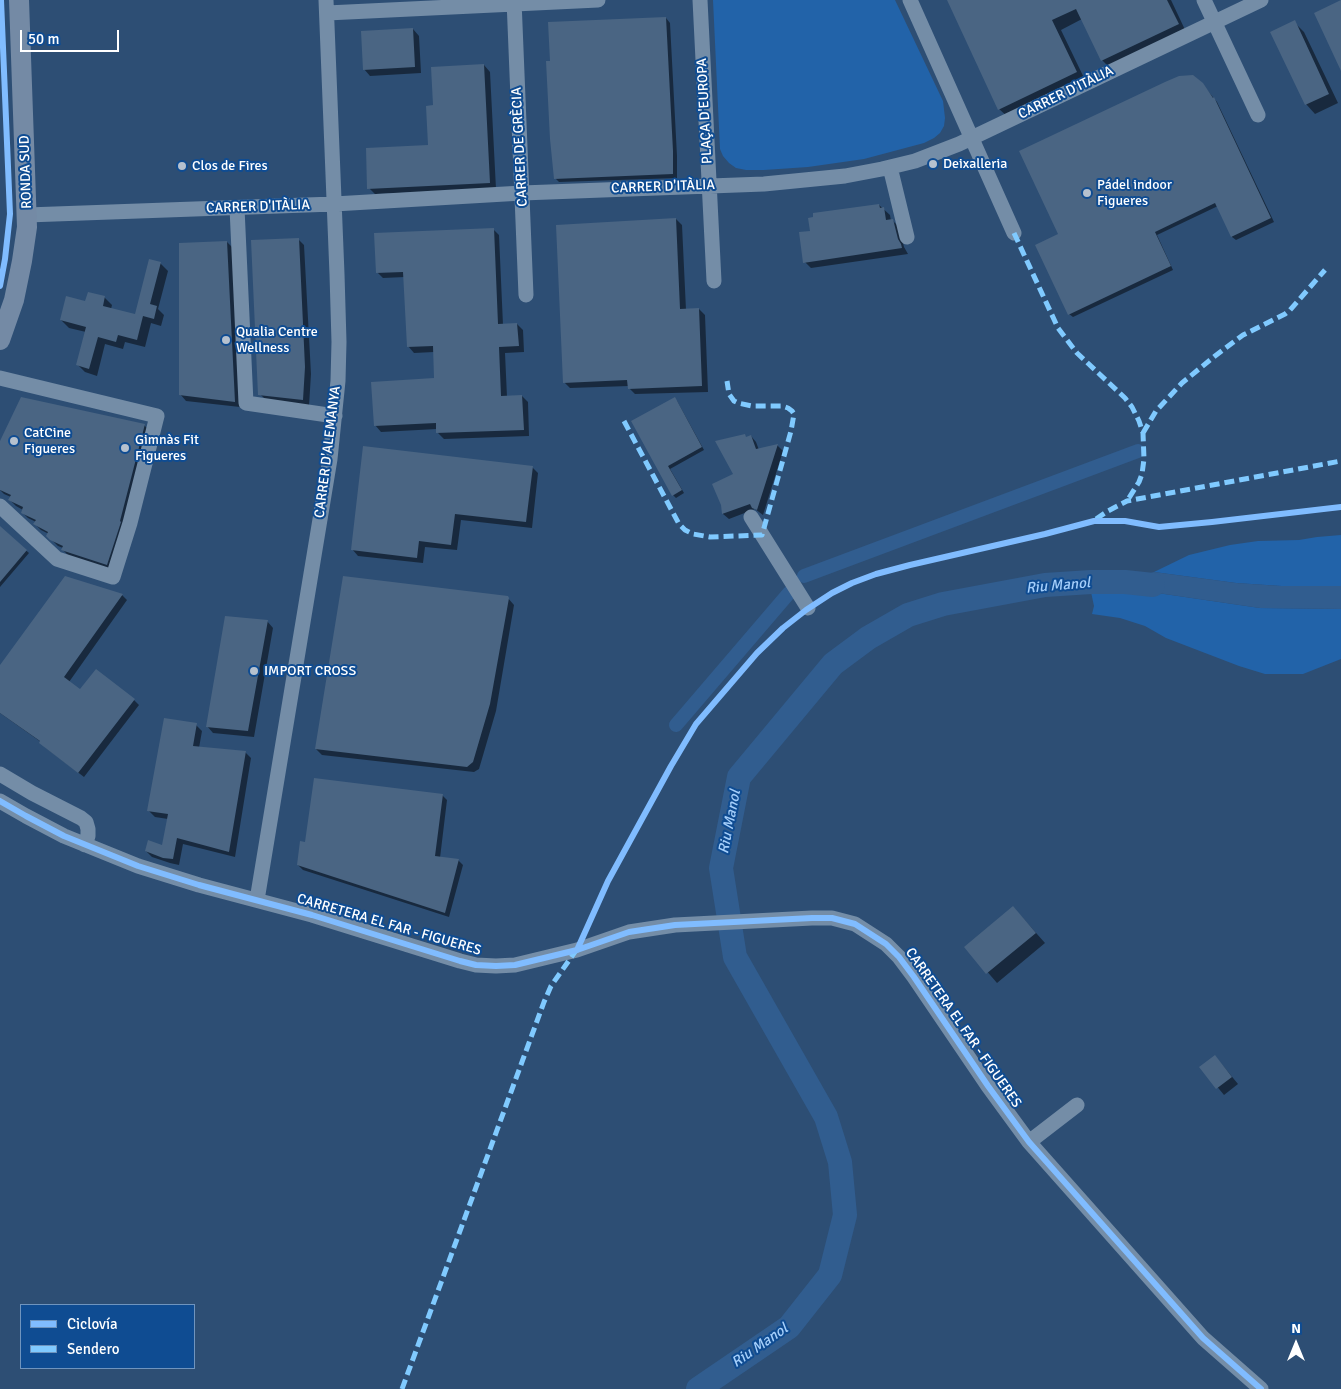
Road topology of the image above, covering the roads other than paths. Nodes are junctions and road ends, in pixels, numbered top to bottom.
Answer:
1 (18, 0) edge
2 (598, 0) edge
3 (700, 0) edge
4 (910, 0) edge
5 (1204, 0) edge
6 (1261, 0) edge
7 (514, 2) edge
8 (327, 6) edge
9 (1214, 22) junction
10 (1258, 115) dead end
11 (972, 137) junction
12 (890, 167) junction
13 (709, 185) junction
14 (522, 193) junction
15 (334, 204) junction
16 (237, 208) junction
17 (27, 215) junction
18 (1014, 233) dead end
19 (906, 237) dead end
20 (714, 281) dead end
21 (526, 295) dead end
22 (0, 340) edge
23 (0, 378) edge
24 (335, 416) junction
25 (0, 506) edge
26 (751, 517) dead end
27 (808, 608) dead end
28 (0, 774) edge
29 (0, 801) edge
30 (85, 845) junction
31 (257, 900) junction
32 (1077, 1105) dead end
33 (1030, 1142) junction
34 (1261, 1389) edge

1 - 17 main road, RONDA SUD
2 - 7 street
3 - 13 street, PLAÇA D'EUROPA
4 - 11 street
5 - 9 street
6 - 9 street, CARRER D'ITÀLIA
7 - 8 street
7 - 14 street, CARRER DE GRÈCIA
8 - 15 street, CARRER D'ALEMANYA
9 - 10 street
9 - 11 street, CARRER D'ITÀLIA
11 - 12 street, CARRER D'ITÀLIA
11 - 18 street
12 - 13 street, CARRER D'ITÀLIA
12 - 19 street
13 - 14 street, CARRER D'ITÀLIA
13 - 20 street, PLAÇA D'EUROPA
14 - 15 street, CARRER D'ITÀLIA
14 - 21 street, CARRER DE GRÈCIA
15 - 16 street, CARRER D'ITÀLIA
15 - 24 street, CARRER D'ALEMANYA
16 - 17 street, CARRER D'ITÀLIA
16 - 24 street
17 - 22 main road, RONDA SUD
23 - 25 street
24 - 31 street, CARRER D'ALEMANYA
26 - 27 street
28 - 30 street
29 - 30 street, CARRETERA EL FAR - FIGUERES
30 - 31 street, CARRETERA EL FAR - FIGUERES
31 - 33 street, CARRETERA EL FAR - FIGUERES
32 - 33 street
33 - 34 street, CARRETERA EL FAR - FIGUERES

